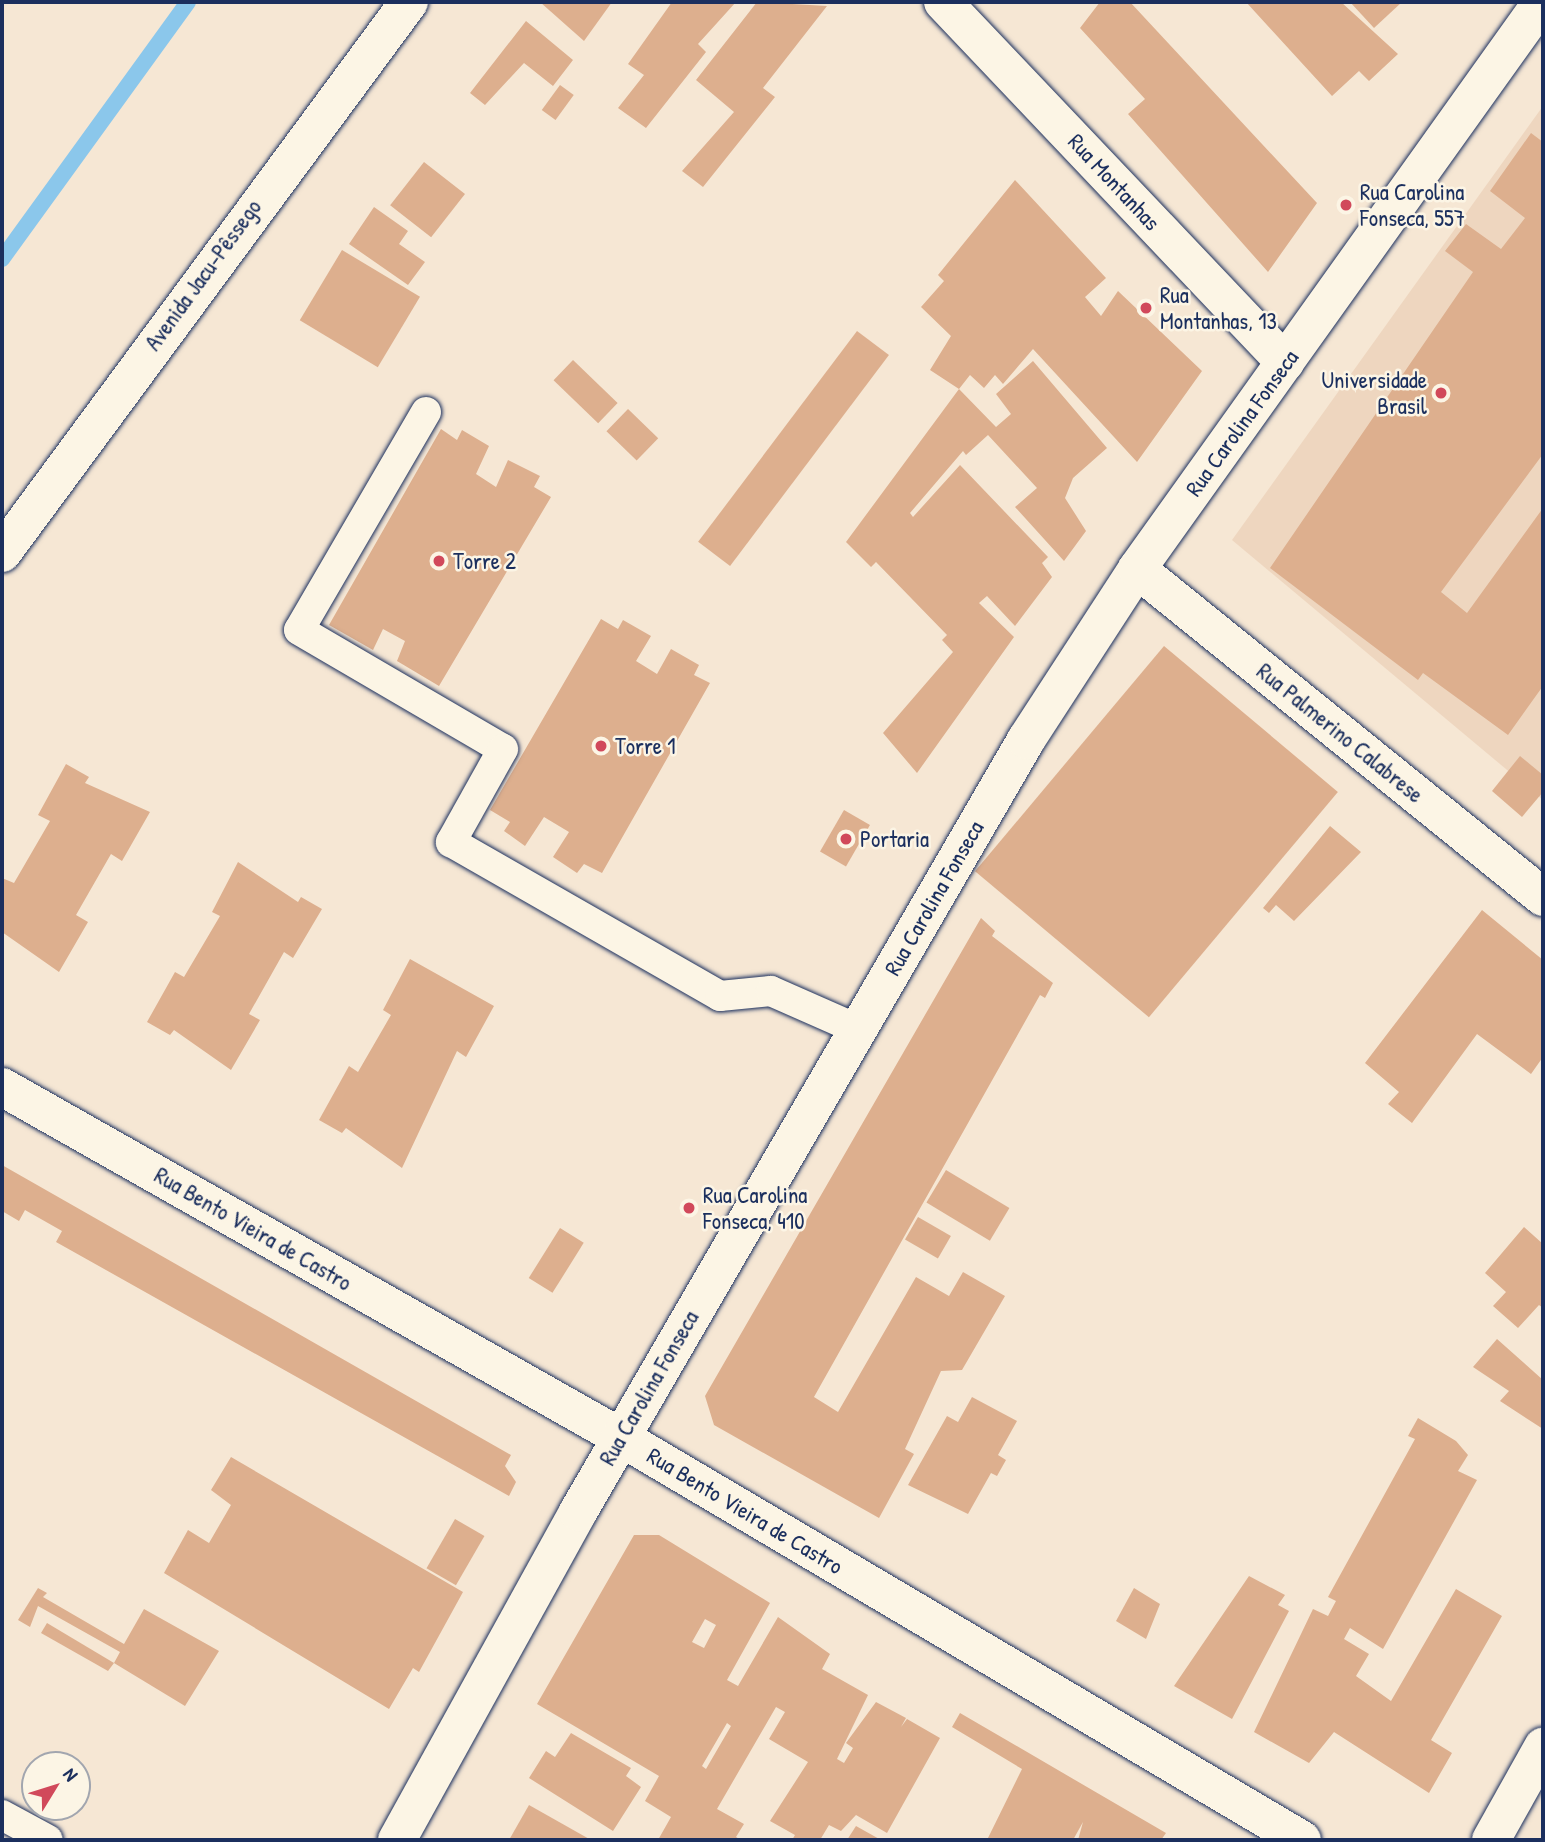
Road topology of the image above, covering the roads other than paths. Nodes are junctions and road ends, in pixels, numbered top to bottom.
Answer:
1 (409, 2) edge
2 (943, 2) edge
3 (1542, 2) edge
4 (1285, 362) junction
5 (426, 412) dead end
6 (2, 553) edge
7 (1137, 569) junction
8 (1543, 897) edge
9 (857, 1030) junction
10 (2, 1087) edge
11 (620, 1437) junction
12 (1543, 1747) edge
13 (2, 1815) edge
14 (48, 1840) edge
15 (397, 1840) edge
16 (1302, 1840) edge
17 (1491, 1840) edge

1 - 6 main road, Avenida Jacu-Pêssego
2 - 4 main road, Rua Montanhas
3 - 4 main road, Rua Carolina Fonseca
4 - 7 main road, Rua Carolina Fonseca
5 - 9 lane
7 - 8 main road, Rua Palmerino Calabrese
7 - 9 main road, Rua Carolina Fonseca
9 - 11 main road, Rua Carolina Fonseca
10 - 11 main road, Rua Bento Vieira de Castro
11 - 15 main road, Rua Carolina Fonseca
11 - 16 main road, Rua Bento Vieira de Castro
12 - 17 main road
13 - 14 lane

